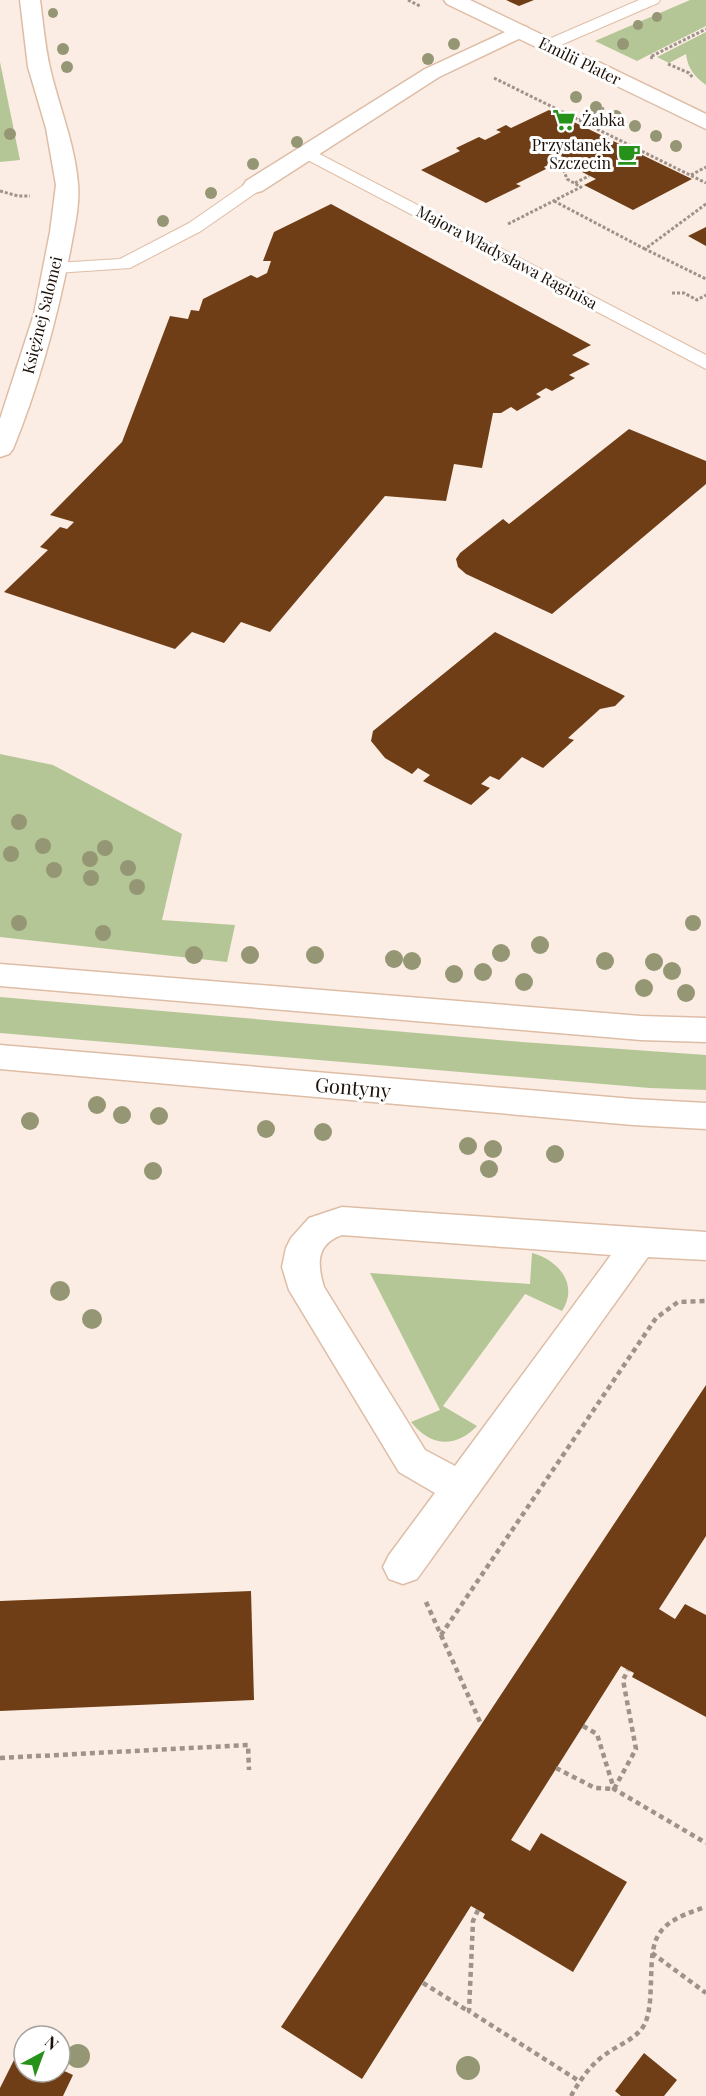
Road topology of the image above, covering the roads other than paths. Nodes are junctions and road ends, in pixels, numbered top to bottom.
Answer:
1 (30, 0) edge
2 (454, 0) edge
3 (652, 0) edge
4 (520, 31) junction
5 (548, 45) junction
6 (706, 122) edge
7 (306, 152) junction
8 (254, 186) joint
9 (56, 268) junction
10 (706, 363) edge
11 (0, 449) edge
12 (0, 975) edge
13 (706, 1030) edge
14 (0, 1057) edge
15 (706, 1116) edge
16 (639, 1243) junction
17 (706, 1246) edge
18 (459, 1488) junction
19 (403, 1567) road end

1 - 9 street, Księżnej Salomei
2 - 4 street, Emilii Plater
3 - 5 lane
4 - 5 street, Emilii Plater
4 - 7 street
5 - 6 street, Emilii Plater
7 - 8 street
7 - 10 lane, Majora Władysława Raginisa
8 - 9 lane
9 - 11 street, Księżnej Salomei
12 - 13 street
14 - 15 street, Gontyny
16 - 17 street
16 - 18 street
16 - 18 street
18 - 19 street

